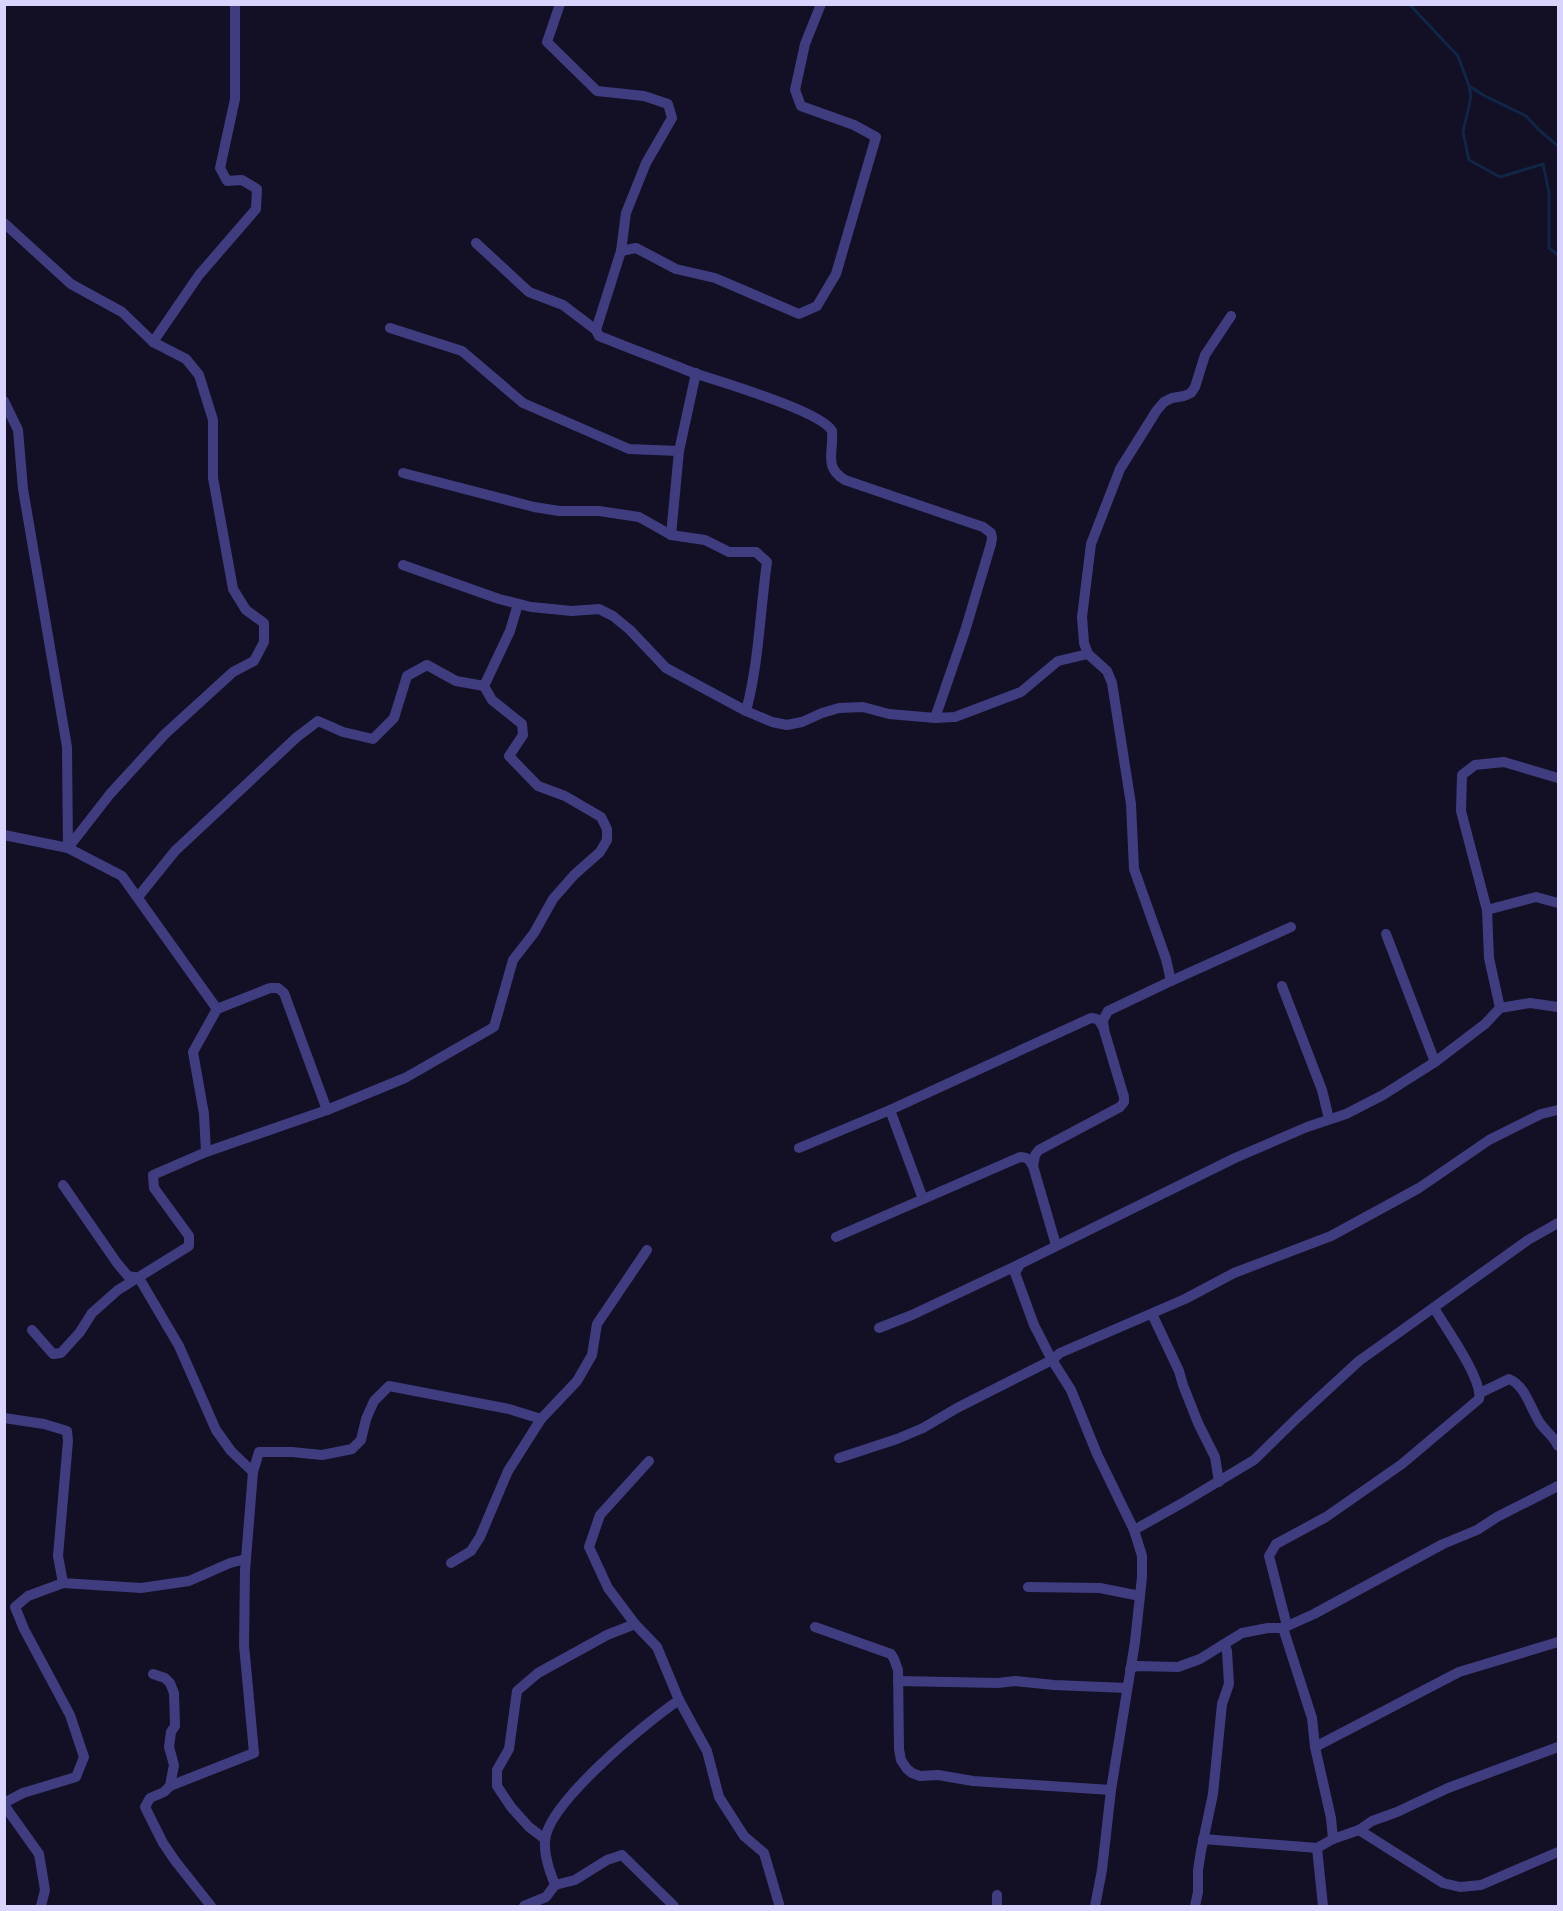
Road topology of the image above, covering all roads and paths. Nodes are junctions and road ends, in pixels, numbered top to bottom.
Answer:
1 (235, 4) edge
2 (560, 4) edge
3 (821, 4) edge
4 (4, 223) edge
5 (476, 243) dead end
6 (621, 251) junction
7 (1231, 316) dead end
8 (390, 328) dead end
9 (596, 330) junction
10 (153, 342) junction
11 (696, 373) junction
12 (4, 401) edge
13 (679, 452) junction
14 (403, 473) dead end
15 (671, 534) junction
16 (403, 565) dead end
17 (518, 604) junction
18 (1088, 654) junction
19 (484, 686) junction
20 (746, 711) junction
21 (935, 718) junction
22 (1558, 778) edge
23 (4, 835) edge
24 (68, 848) junction
25 (138, 897) junction
26 (1558, 903) edge
27 (1487, 910) junction
28 (1292, 927) dead end
29 (1386, 934) dead end
30 (1171, 981) junction
31 (1282, 986) dead end
32 (1558, 1007) edge
33 (1500, 1008) junction
34 (217, 1009) junction
35 (1104, 1030) junction
36 (1435, 1062) junction
37 (327, 1110) junction
38 (890, 1110) junction
39 (1558, 1110) edge
40 (1329, 1119) junction
41 (799, 1148) dead end
42 (206, 1152) junction
43 (1033, 1166) junction
44 (63, 1185) dead end
45 (923, 1199) junction
46 (1558, 1222) edge
47 (836, 1237) dead end
48 (1056, 1245) junction
49 (647, 1250) dead end
50 (1020, 1264) junction
51 (139, 1278) junction
52 (1434, 1308) junction
53 (1152, 1314) junction
54 (879, 1328) dead end
55 (32, 1330) dead end
56 (1052, 1360) junction
57 (1480, 1393) junction
58 (4, 1418) edge
59 (541, 1419) junction
60 (1558, 1446) edge
61 (839, 1458) dead end
62 (649, 1461) dead end
63 (253, 1472) junction
64 (1219, 1482) junction
65 (1558, 1486) edge
66 (1134, 1530) junction
67 (246, 1559) junction
68 (452, 1563) dead end
69 (63, 1583) junction
70 (1028, 1587) dead end
71 (1140, 1596) junction
72 (635, 1624) junction
73 (815, 1627) dead end
74 (1285, 1627) junction
75 (1558, 1642) edge
76 (1224, 1644) junction
77 (1130, 1669) junction
78 (153, 1674) dead end
79 (898, 1681) junction
80 (1127, 1688) junction
81 (679, 1700) junction
82 (1315, 1747) junction
83 (1558, 1747) edge
84 (170, 1786) junction
85 (1112, 1790) junction
86 (4, 1804) edge
87 (1359, 1830) junction
88 (545, 1839) junction
89 (1203, 1839) junction
90 (1333, 1839) junction
91 (1317, 1848) junction
92 (1558, 1852) edge
93 (555, 1885) junction
94 (997, 1895) dead end
95 (778, 1904) dead end
96 (41, 1906) edge
97 (211, 1906) edge
98 (524, 1906) edge
99 (674, 1906) edge
100 (997, 1906) edge
101 (1095, 1906) edge
102 (1195, 1906) edge
103 (1323, 1906) edge

1 - 10 street
2 - 6 street
3 - 6 street
4 - 10 street
5 - 9 street
6 - 9 street
7 - 18 street
8 - 13 street
9 - 11 street
10 - 24 street
11 - 13 street
11 - 21 street
12 - 24 street
13 - 15 street
14 - 15 street
15 - 20 street
16 - 17 street
17 - 19 street
17 - 20 street
18 - 21 street
18 - 30 street
19 - 25 street
19 - 37 street
20 - 21 street
22 - 27 street
23 - 24 street
24 - 25 street
25 - 34 street
26 - 27 street
27 - 33 street
28 - 30 street
29 - 36 street
30 - 35 street
31 - 40 street
32 - 33 street
33 - 36 street
34 - 37 street
34 - 42 street
35 - 38 street
35 - 43 street
36 - 40 street
37 - 42 street
38 - 41 street
38 - 45 street
39 - 53 street
40 - 48 street
42 - 51 street
43 - 45 street
43 - 48 street
44 - 51 street
45 - 47 street
46 - 52 street
48 - 50 street
49 - 59 street
50 - 54 street
50 - 56 street
51 - 55 street
51 - 63 street
52 - 57 street
52 - 64 street
53 - 56 street
53 - 64 street
56 - 61 street
56 - 66 street
57 - 60 street
57 - 74 street
58 - 69 street
59 - 63 street
59 - 68 street
62 - 72 street
63 - 67 street
64 - 66 street
65 - 74 street
66 - 71 street
67 - 69 street
67 - 84 street
69 - 86 street
70 - 71 street
71 - 77 street
72 - 81 street
72 - 88 street
73 - 79 street
74 - 76 street
74 - 82 street
75 - 82 street
76 - 77 street
76 - 89 street
77 - 80 street
78 - 84 street
79 - 80 street
79 - 85 street
80 - 85 street
81 - 88 street
81 - 95 street
82 - 90 street
83 - 87 street
84 - 97 street
85 - 101 street
86 - 96 street
87 - 90 street
87 - 92 street
88 - 93 street
89 - 91 street
89 - 102 street
90 - 91 street
91 - 103 street
93 - 98 street
93 - 99 street
94 - 100 street

